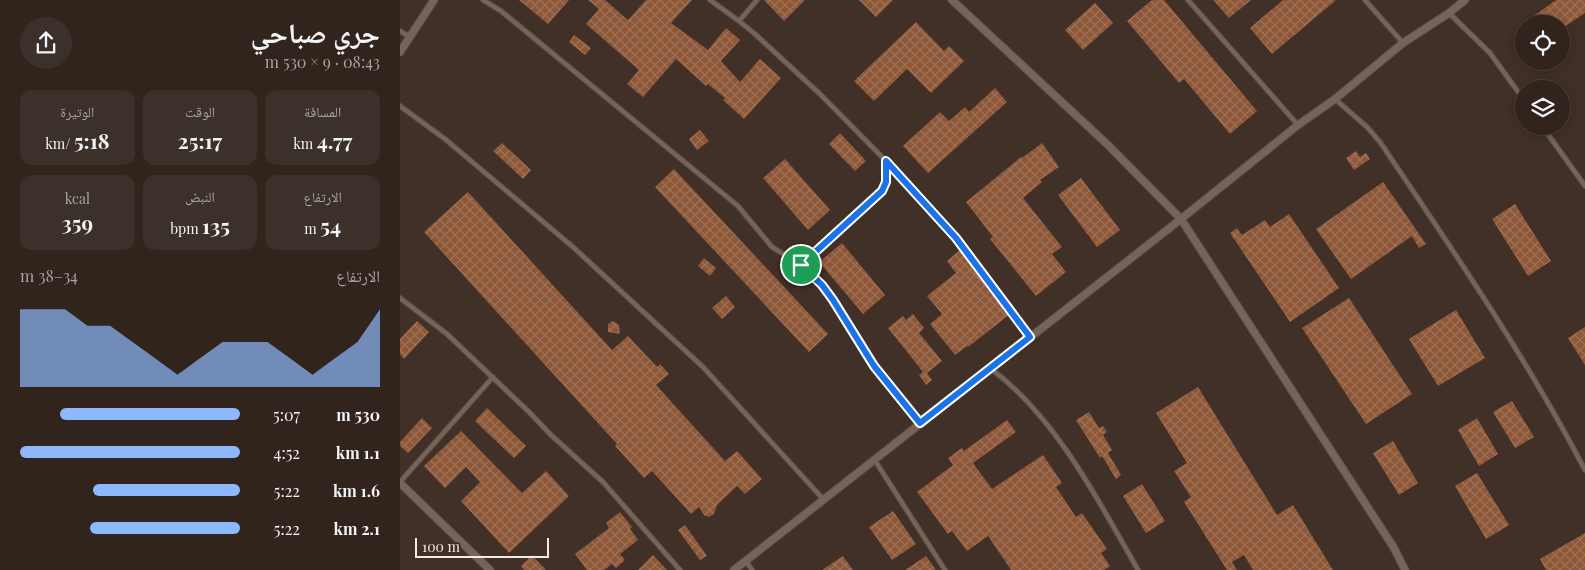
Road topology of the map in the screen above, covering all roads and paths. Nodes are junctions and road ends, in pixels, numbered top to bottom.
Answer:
1 (434, 0) edge
2 (483, 0) edge
3 (710, 0) edge
4 (757, 0) edge
5 (952, 0) edge
6 (1188, 0) edge
7 (1365, 0) edge
8 (1464, 0) edge
9 (1449, 13) junction
10 (739, 20) junction
11 (400, 31) edge
12 (410, 36) junction
13 (1403, 43) junction
14 (400, 52) edge
15 (1515, 88) edge
16 (1335, 99) junction
17 (400, 106) edge
18 (1298, 125) junction
19 (1548, 135) edge
20 (886, 161) junction
21 (1585, 186) edge
22 (1181, 219) junction
23 (801, 265) junction
24 (400, 298) edge
25 (1030, 337) junction
26 (990, 368) junction
27 (492, 377) junction
28 (920, 423) junction
29 (874, 459) junction
30 (1585, 470) edge
31 (400, 482) edge
32 (824, 500) junction
33 (746, 561) junction
34 (490, 570) edge
35 (680, 570) edge
36 (734, 570) edge
37 (752, 570) edge
38 (945, 570) edge
39 (1138, 570) edge
40 (1405, 570) edge

1 - 12 street
2 - 23 lane
3 - 10 lane
4 - 10 lane
5 - 22 street
6 - 18 lane
7 - 13 lane
8 - 9 street
9 - 13 street
9 - 15 lane
10 - 20 lane
11 - 12 lane
12 - 14 street
13 - 16 street
16 - 18 street
16 - 30 lane
17 - 32 lane
18 - 22 street
19 - 21 lane
20 - 23 lane
20 - 25 lane
22 - 25 street
22 - 40 street
23 - 28 lane
24 - 27 lane
25 - 26 street
26 - 28 street
26 - 39 lane
27 - 31 lane
27 - 35 lane
28 - 29 street
29 - 32 street
29 - 38 lane
31 - 34 street
32 - 33 street
33 - 36 street
33 - 37 lane

